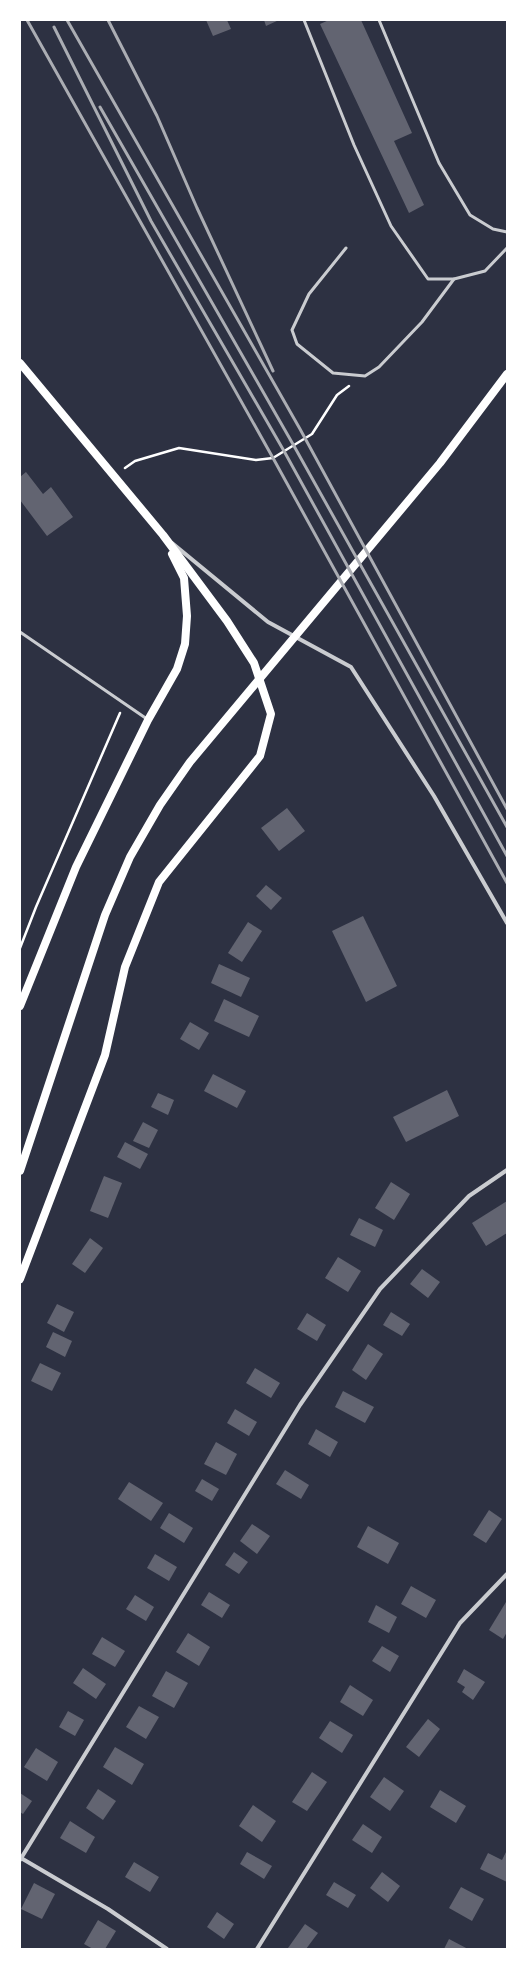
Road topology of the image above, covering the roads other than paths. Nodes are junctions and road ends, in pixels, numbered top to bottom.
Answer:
1 (304, 20) edge
2 (379, 20) edge
3 (507, 232) edge
4 (346, 248) dead end
5 (507, 248) edge
6 (454, 279) junction
7 (20, 363) edge
8 (507, 374) edge
9 (163, 535) junction
10 (20, 632) edge
11 (148, 720) junction
12 (507, 923) edge
13 (20, 1006) edge
14 (507, 1170) edge
15 (20, 1171) edge
16 (20, 1279) edge
17 (507, 1574) edge
18 (21, 1859) edge
19 (167, 1949) edge
20 (257, 1949) edge

1 - 6 lane
2 - 3 lane
4 - 6 lane
5 - 6 lane
7 - 9 main road
8 - 15 main road
9 - 11 main road
9 - 12 street
9 - 16 main road
10 - 11 lane
11 - 13 main road
14 - 18 street
17 - 20 street
18 - 19 street

